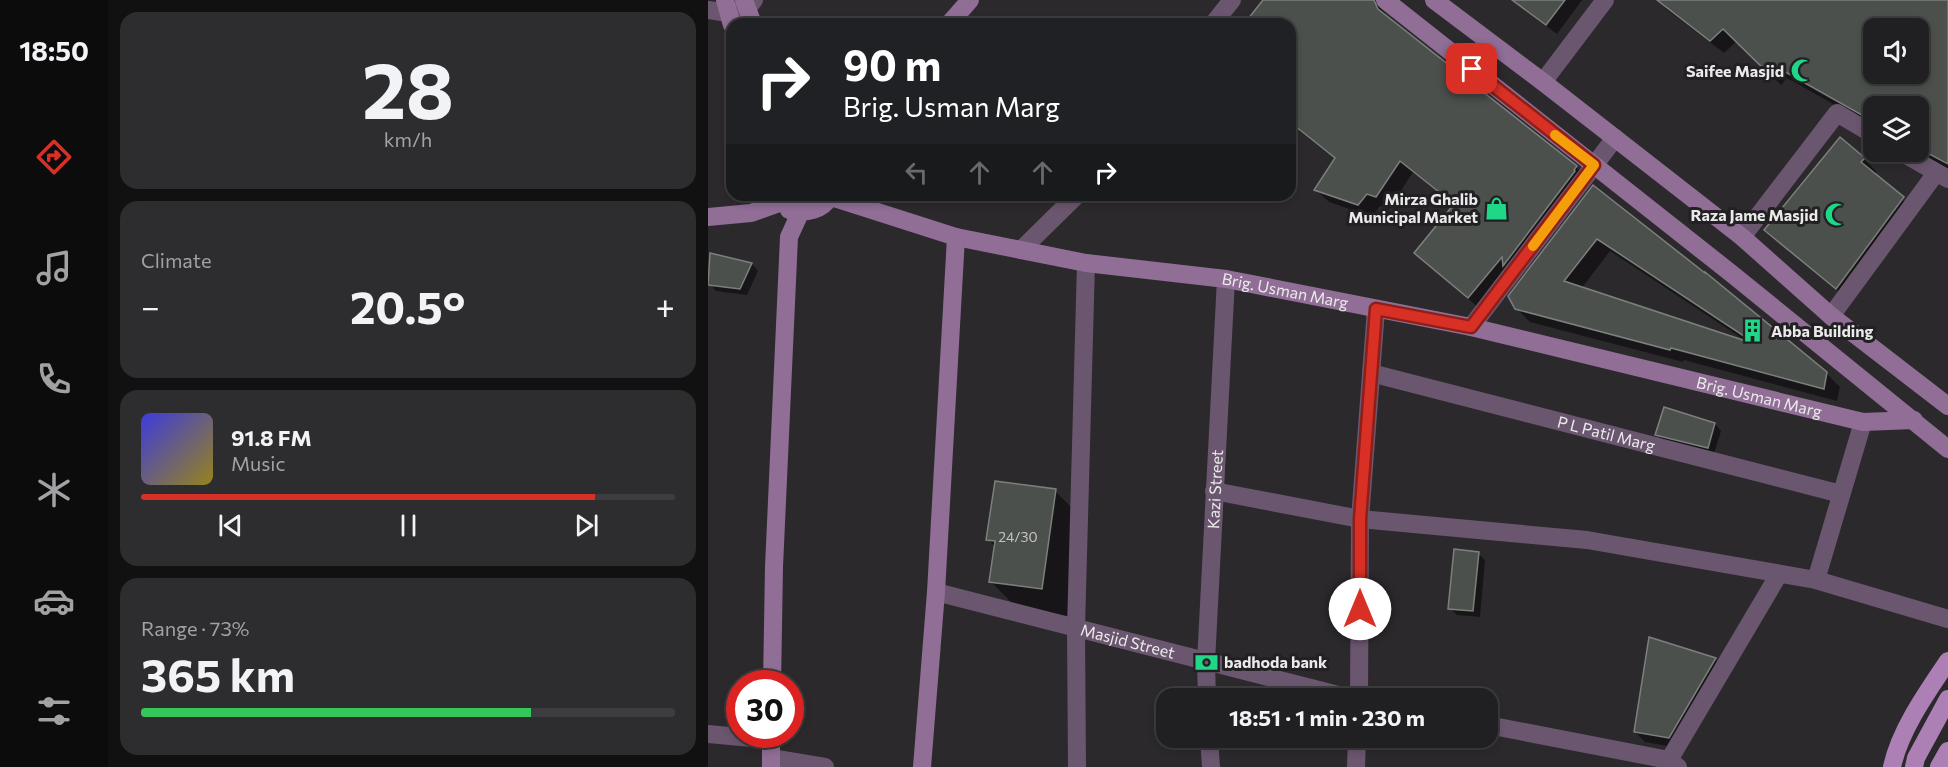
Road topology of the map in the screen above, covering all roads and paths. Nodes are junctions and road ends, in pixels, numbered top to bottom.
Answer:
1 (970, 0) edge
2 (1232, 0) edge
3 (1385, 0) edge
4 (1434, 0) edge
5 (1605, 0) edge
6 (749, 8) edge
7 (708, 10) edge
8 (728, 13) edge
9 (954, 18) edge
10 (1218, 18) edge
11 (1543, 81) junction
12 (1863, 128) edge
13 (1615, 138) junction
14 (1918, 162) edge
15 (1594, 165) junction
16 (1942, 176) edge
17 (772, 201) edge
18 (778, 201) edge
19 (826, 201) edge
20 (846, 201) edge
21 (1071, 201) edge
22 (800, 213) junction
23 (708, 217) edge
24 (956, 237) junction
25 (1742, 237) junction
26 (1021, 250) junction
27 (1086, 263) junction
28 (1226, 279) junction
29 (1376, 309) junction
30 (1831, 316) junction
31 (1471, 327) junction
32 (1371, 373) junction
33 (1948, 406) edge
34 (1914, 420) junction
35 (1863, 423) junction
36 (1948, 448) edge
37 (1215, 491) junction
38 (1841, 494) junction
39 (1360, 519) junction
40 (1779, 574) junction
41 (1816, 580) junction
42 (936, 592) junction
43 (1948, 619) edge
44 (1076, 628) junction
45 (1948, 661) edge
46 (1206, 662) junction
47 (772, 670) edge
48 (1207, 688) edge
49 (1310, 688) edge
50 (1359, 688) edge
51 (1948, 699) edge
52 (1498, 727) edge
53 (708, 734) edge
54 (1209, 748) edge
55 (1357, 748) edge
56 (771, 750) edge
57 (1948, 751) edge
58 (1948, 758) edge
59 (1674, 764) edge
60 (825, 767) edge
61 (921, 767) edge
62 (1077, 767) edge
63 (1210, 767) edge
64 (1356, 767) edge
65 (1892, 767) edge
66 (1914, 767) edge
67 (1939, 767) edge

1 - 9 street
2 - 10 street
3 - 15 street
4 - 11 street
5 - 11 street
6 - 8 street
7 - 8 street
11 - 13 street
12 - 25 street
13 - 15 street
13 - 25 street
14 - 16 street
15 - 31 street
15 - 34 street
16 - 30 street
17 - 23 street
18 - 22 street
19 - 22 street
20 - 24 street, Brig. Usman Marg
21 - 26 street
22 - 47 street
24 - 26 street, Brig. Usman Marg
24 - 42 street
25 - 30 street
26 - 27 street, Brig. Usman Marg
27 - 28 street, Brig. Usman Marg
27 - 44 street
28 - 29 street, Brig. Usman Marg
28 - 37 street, Kazi Street
29 - 31 street, Brig. Usman Marg
29 - 32 street
30 - 33 street
31 - 35 street, Brig. Usman Marg
32 - 38 street, P L Patil Marg
32 - 39 street
34 - 35 street, Brig. Usman Marg
34 - 36 street
35 - 38 street
37 - 39 street
37 - 46 street, Kazi Street
38 - 41 street
39 - 40 street
39 - 50 street
40 - 41 street
40 - 59 street
41 - 43 street
42 - 44 street, Masjid Street
42 - 61 street
44 - 46 street, Masjid Street
44 - 62 street
45 - 65 main road
46 - 48 street, Kazi Street
46 - 49 street, Masjid Street
51 - 66 main road
52 - 59 street
53 - 56 street
54 - 63 street
55 - 64 street
56 - 60 street
57 - 67 main road
58 - 67 street

